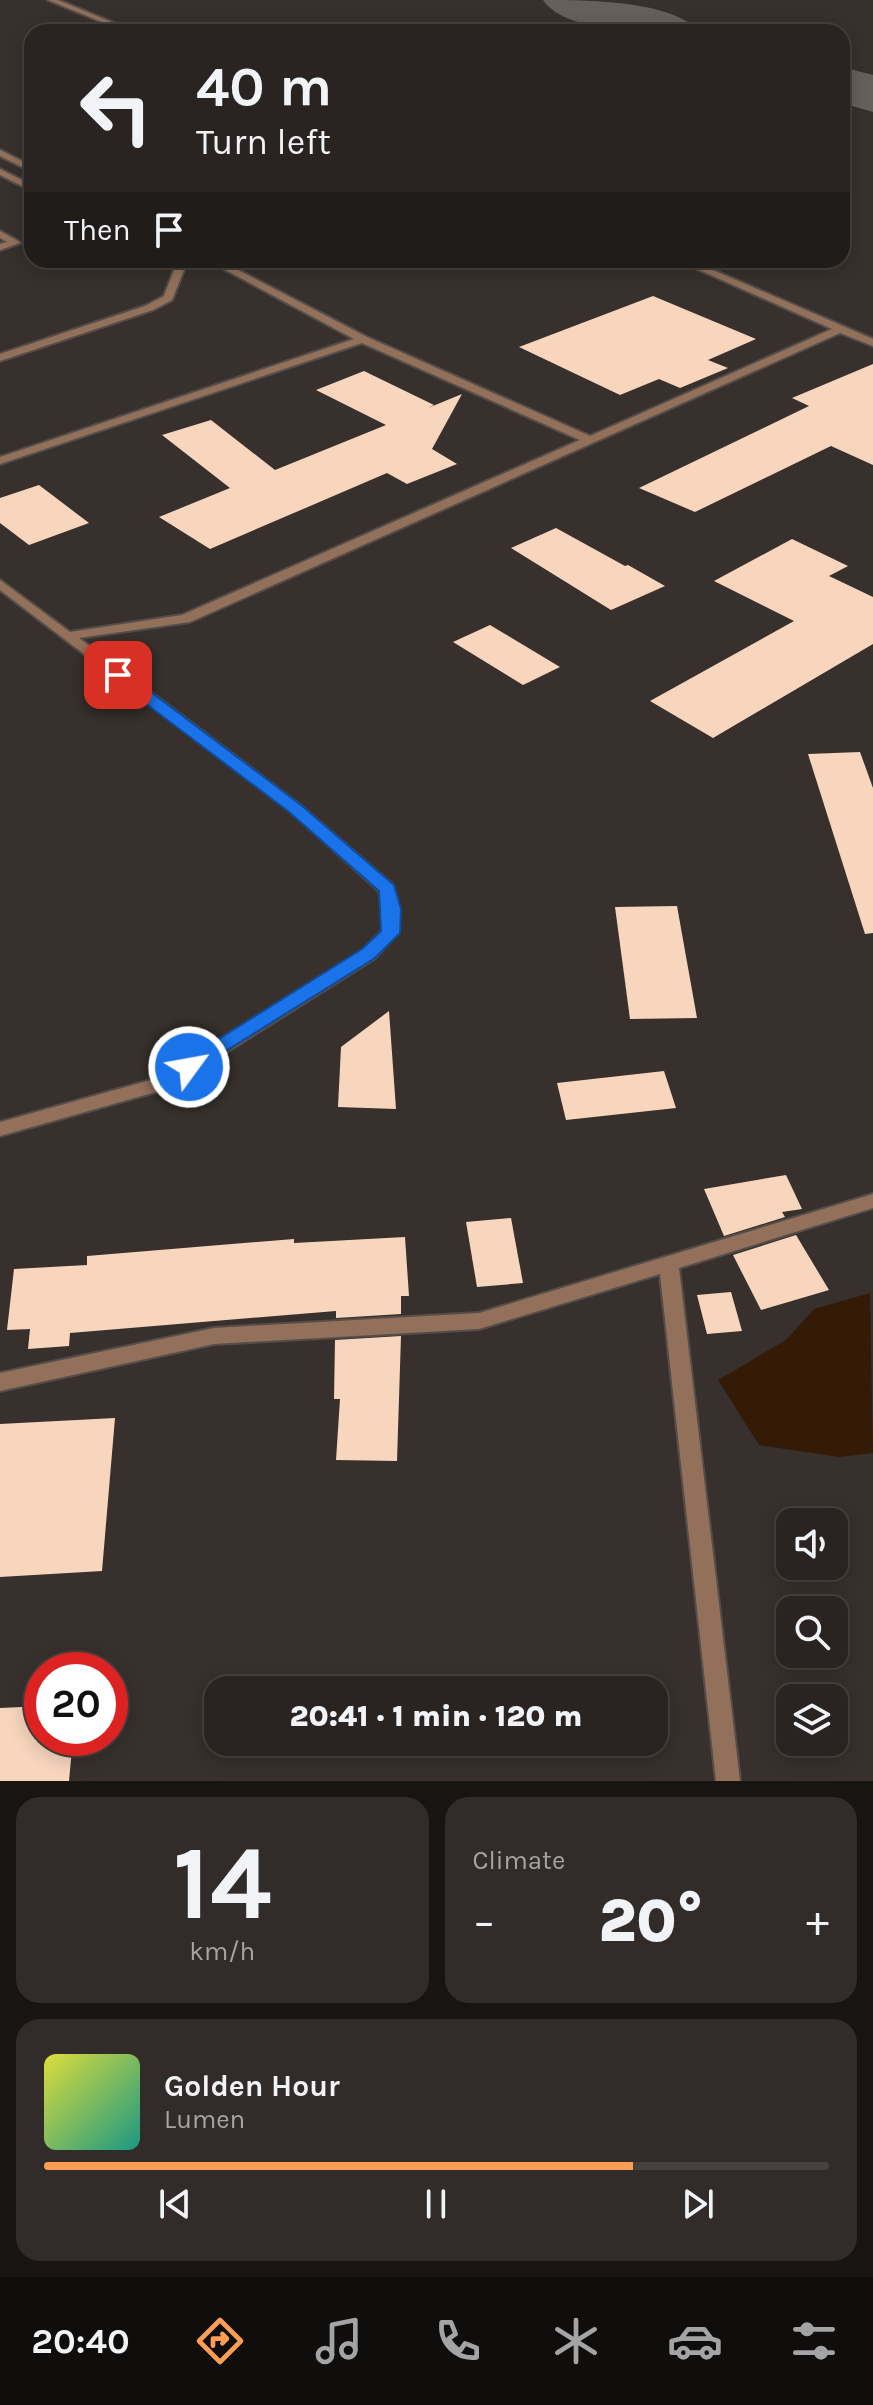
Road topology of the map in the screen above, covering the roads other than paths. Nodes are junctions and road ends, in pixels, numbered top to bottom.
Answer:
1 (52, 0) edge
2 (112, 24) edge
3 (0, 153) edge
4 (24, 165) edge
5 (0, 172) edge
6 (24, 184) edge
7 (0, 234) edge
8 (0, 247) edge
9 (177, 268) edge
10 (227, 268) edge
11 (701, 268) edge
12 (842, 328) junction
13 (363, 339) junction
14 (0, 341) edge
15 (873, 343) edge
16 (19, 351) junction
17 (0, 358) edge
18 (590, 440) junction
19 (0, 461) edge
20 (0, 584) edge
21 (67, 636) junction
22 (0, 1129) edge
23 (873, 1201) edge
24 (669, 1263) junction
25 (0, 1382) edge
26 (728, 1781) edge

1 - 2 street
3 - 4 street
5 - 6 street
7 - 8 street
9 - 16 street
10 - 13 street
11 - 12 street
12 - 15 street
12 - 18 street
13 - 18 street
13 - 19 street
14 - 16 street
16 - 17 street
18 - 21 street
20 - 21 street
21 - 22 street
23 - 24 street
24 - 25 street
24 - 26 street

